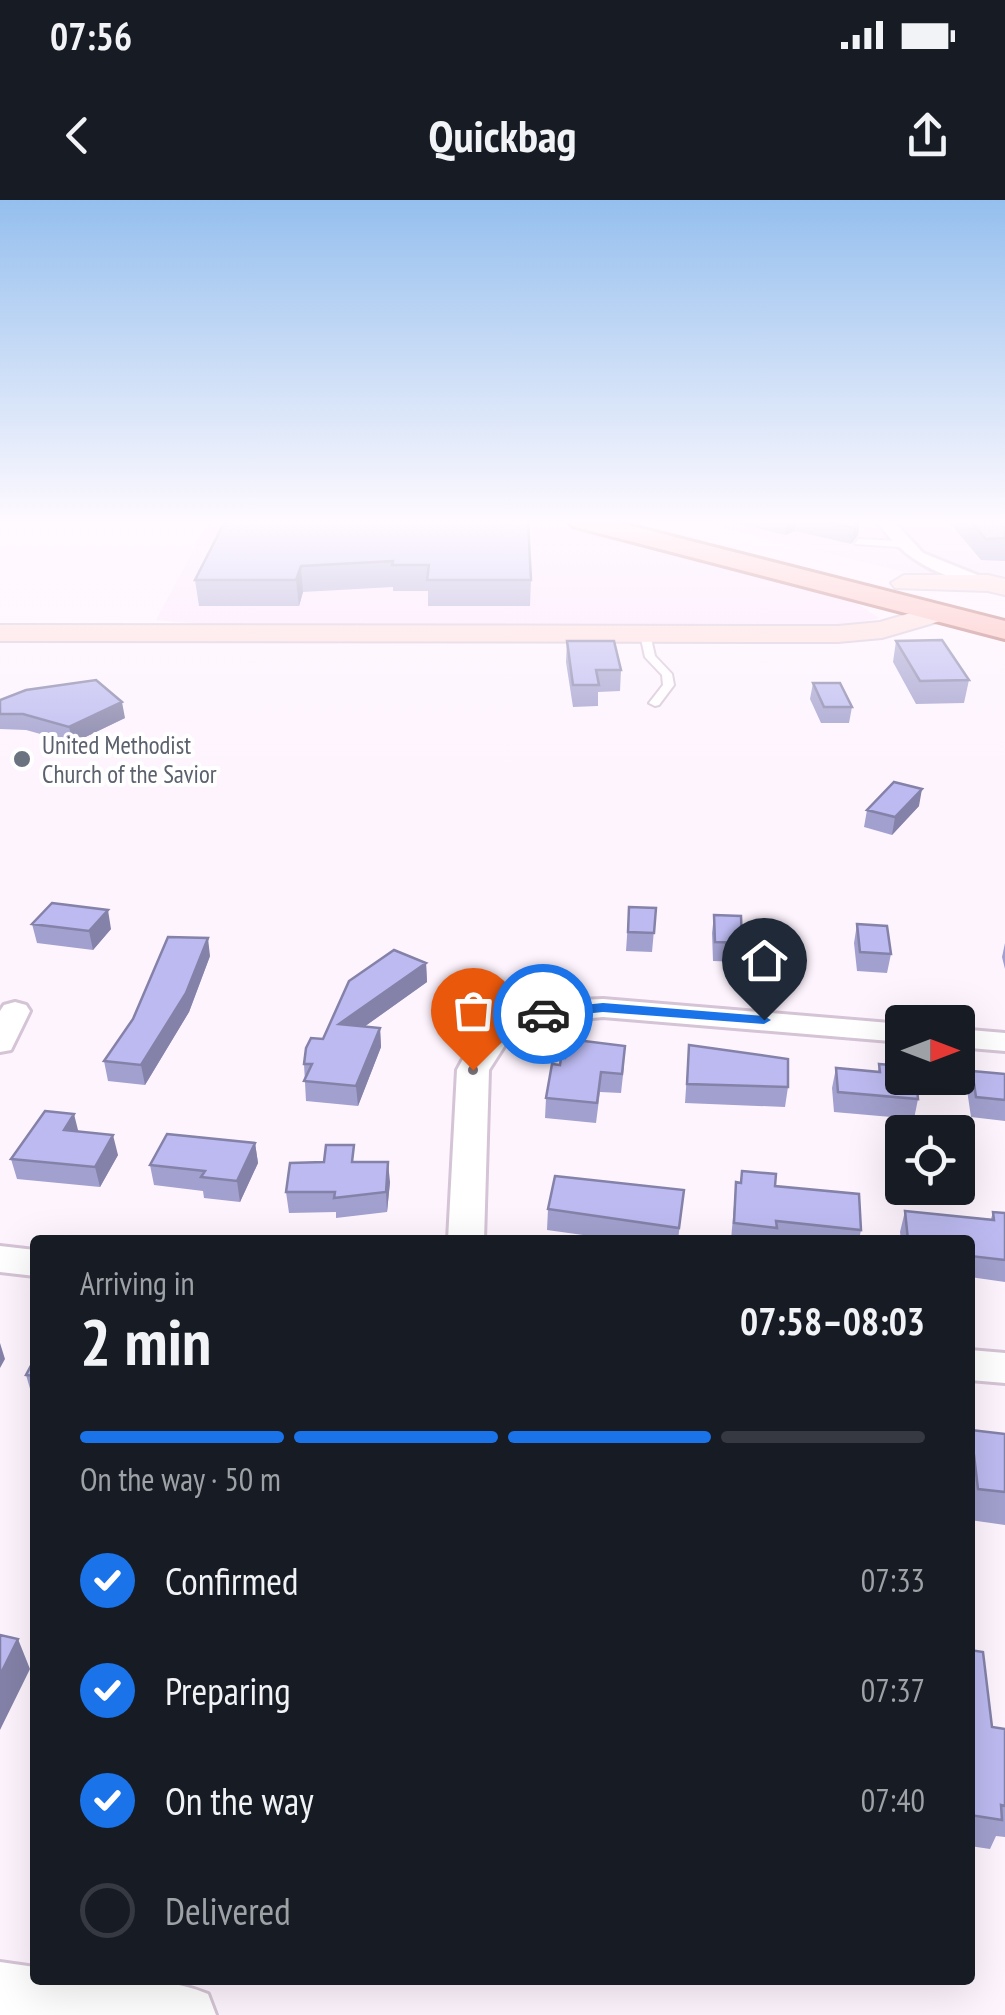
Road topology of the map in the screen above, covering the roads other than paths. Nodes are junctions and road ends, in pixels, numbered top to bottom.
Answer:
1 (887, 606) edge
2 (910, 606) edge
3 (985, 606) edge
4 (991, 606) edge
5 (938, 613) junction
6 (895, 625) junction
7 (0, 634) edge
8 (645, 634) junction
9 (655, 702) dead end
10 (15, 1011) dead end
11 (885, 1032) edge
12 (975, 1039) edge
13 (1005, 1042) edge
14 (0, 1044) edge
15 (466, 1235) edge
16 (0, 1259) edge
17 (30, 1262) edge
18 (975, 1365) edge
19 (1005, 1368) edge
20 (0, 1991) edge
21 (188, 2015) edge

1 - 6 main road
2 - 5 main road
3 - 5 main road
4 - 6 street
5 - 6 street
6 - 8 street
7 - 8 street
8 - 9 lane
10 - 14 street
11 - 15 street
12 - 13 street
16 - 17 street
18 - 19 street
20 - 21 street

